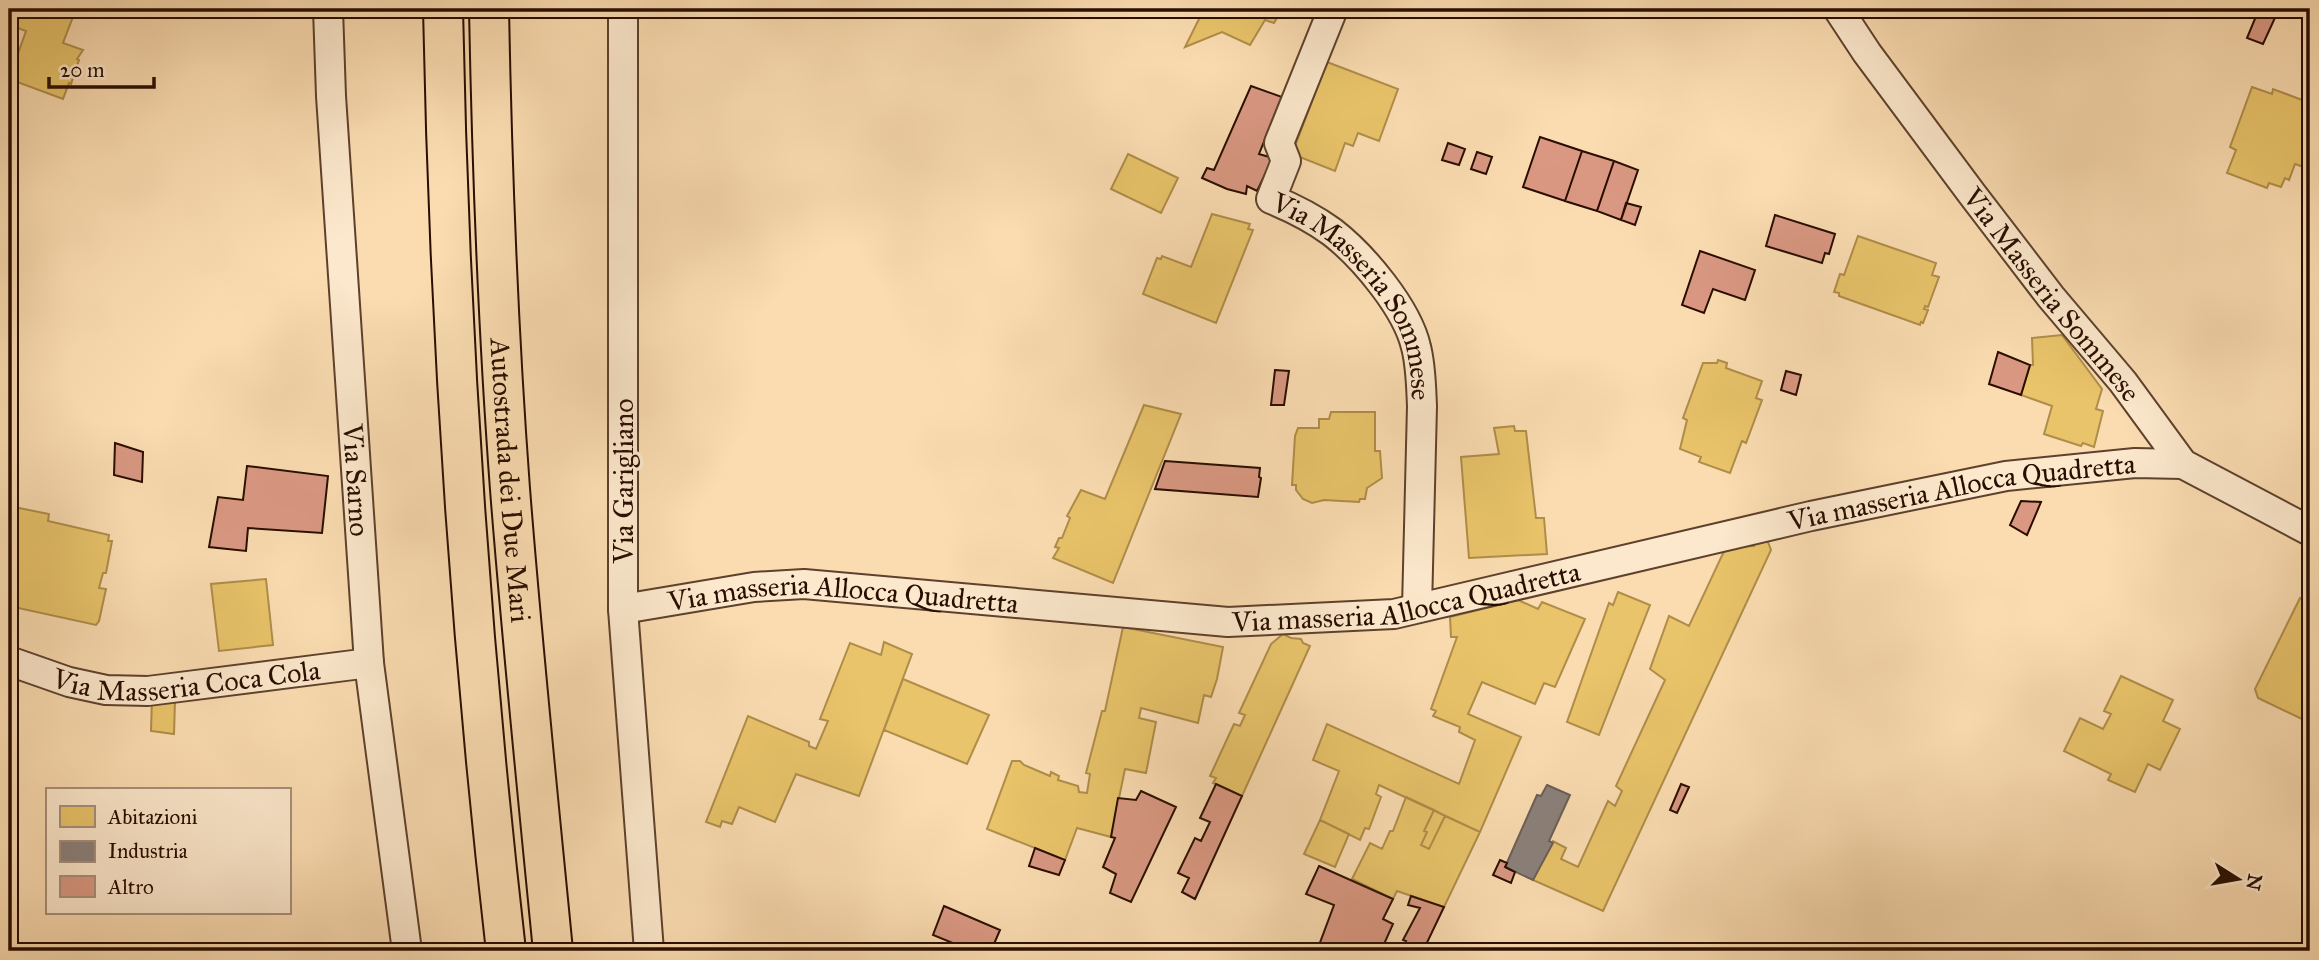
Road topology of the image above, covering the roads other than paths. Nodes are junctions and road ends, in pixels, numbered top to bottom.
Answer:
1 (328, 9) edge
2 (443, 9) edge
3 (489, 9) edge
4 (623, 9) edge
5 (1333, 9) edge
6 (1838, 9) edge
7 (2183, 464) junction
8 (2310, 531) edge
9 (1417, 608) junction
10 (623, 610) junction
11 (9, 660) edge
12 (369, 663) junction
13 (407, 951) edge
14 (506, 951) edge
15 (554, 951) edge
16 (649, 951) edge

1 - 12 street, Via Sarno
2 - 14 highway, Autostrada dei Due Mari
3 - 15 highway, Autostrada dei Due Mari
4 - 10 street, Via Garigliano
5 - 9 street, Via Masseria Sommese
6 - 7 street, Via Masseria Sommese
7 - 8 street, Via Masseria Sommese
7 - 9 street, Via masseria Allocca Quadretta
9 - 10 street, Via masseria Allocca Quadretta
10 - 16 street, Via Garigliano
11 - 12 street, Via Masseria Coca Cola
12 - 13 street, Via Sarno

